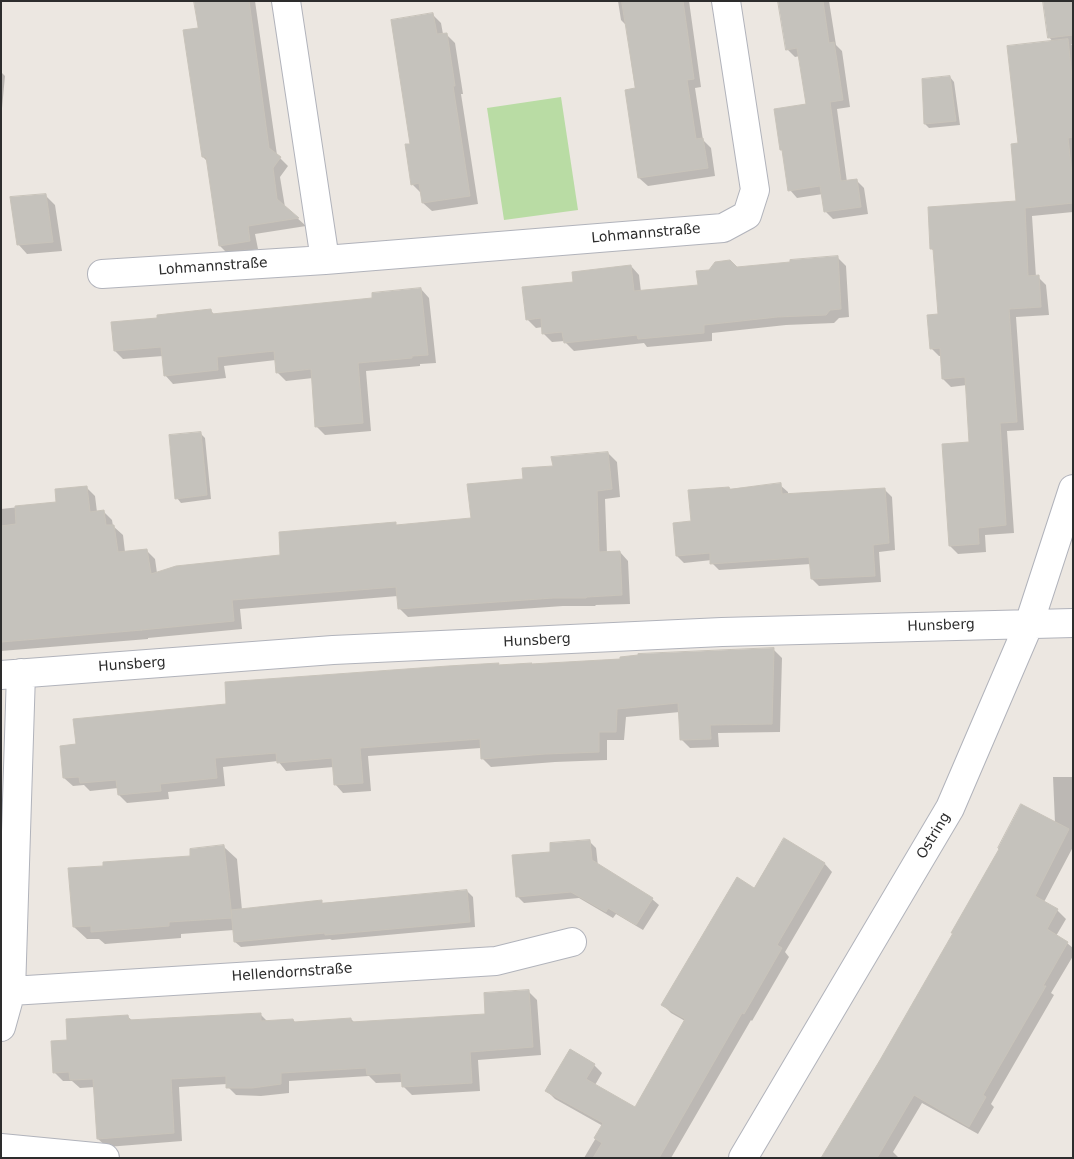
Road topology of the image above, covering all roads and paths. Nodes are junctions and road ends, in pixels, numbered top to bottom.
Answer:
1 (286, 1) edge
2 (726, 1) edge
3 (325, 260) junction
4 (102, 274) dead end
5 (1073, 489) edge
6 (1073, 622) edge
7 (1029, 624) junction
8 (11, 674) edge
9 (572, 942) dead end
10 (11, 991) junction
11 (1, 1027) edge
12 (1, 1148) edge
13 (105, 1158) edge
14 (743, 1158) edge

1 - 3 street
2 - 3 street, Lohmannstraße
3 - 4 street, Lohmannstraße
5 - 7 street, Ostring
6 - 7 street, Hunsberg
7 - 8 street, Hunsberg
7 - 14 street, Ostring
8 - 10 street
9 - 10 street, Hellendornstraße
10 - 11 street
12 - 13 street

